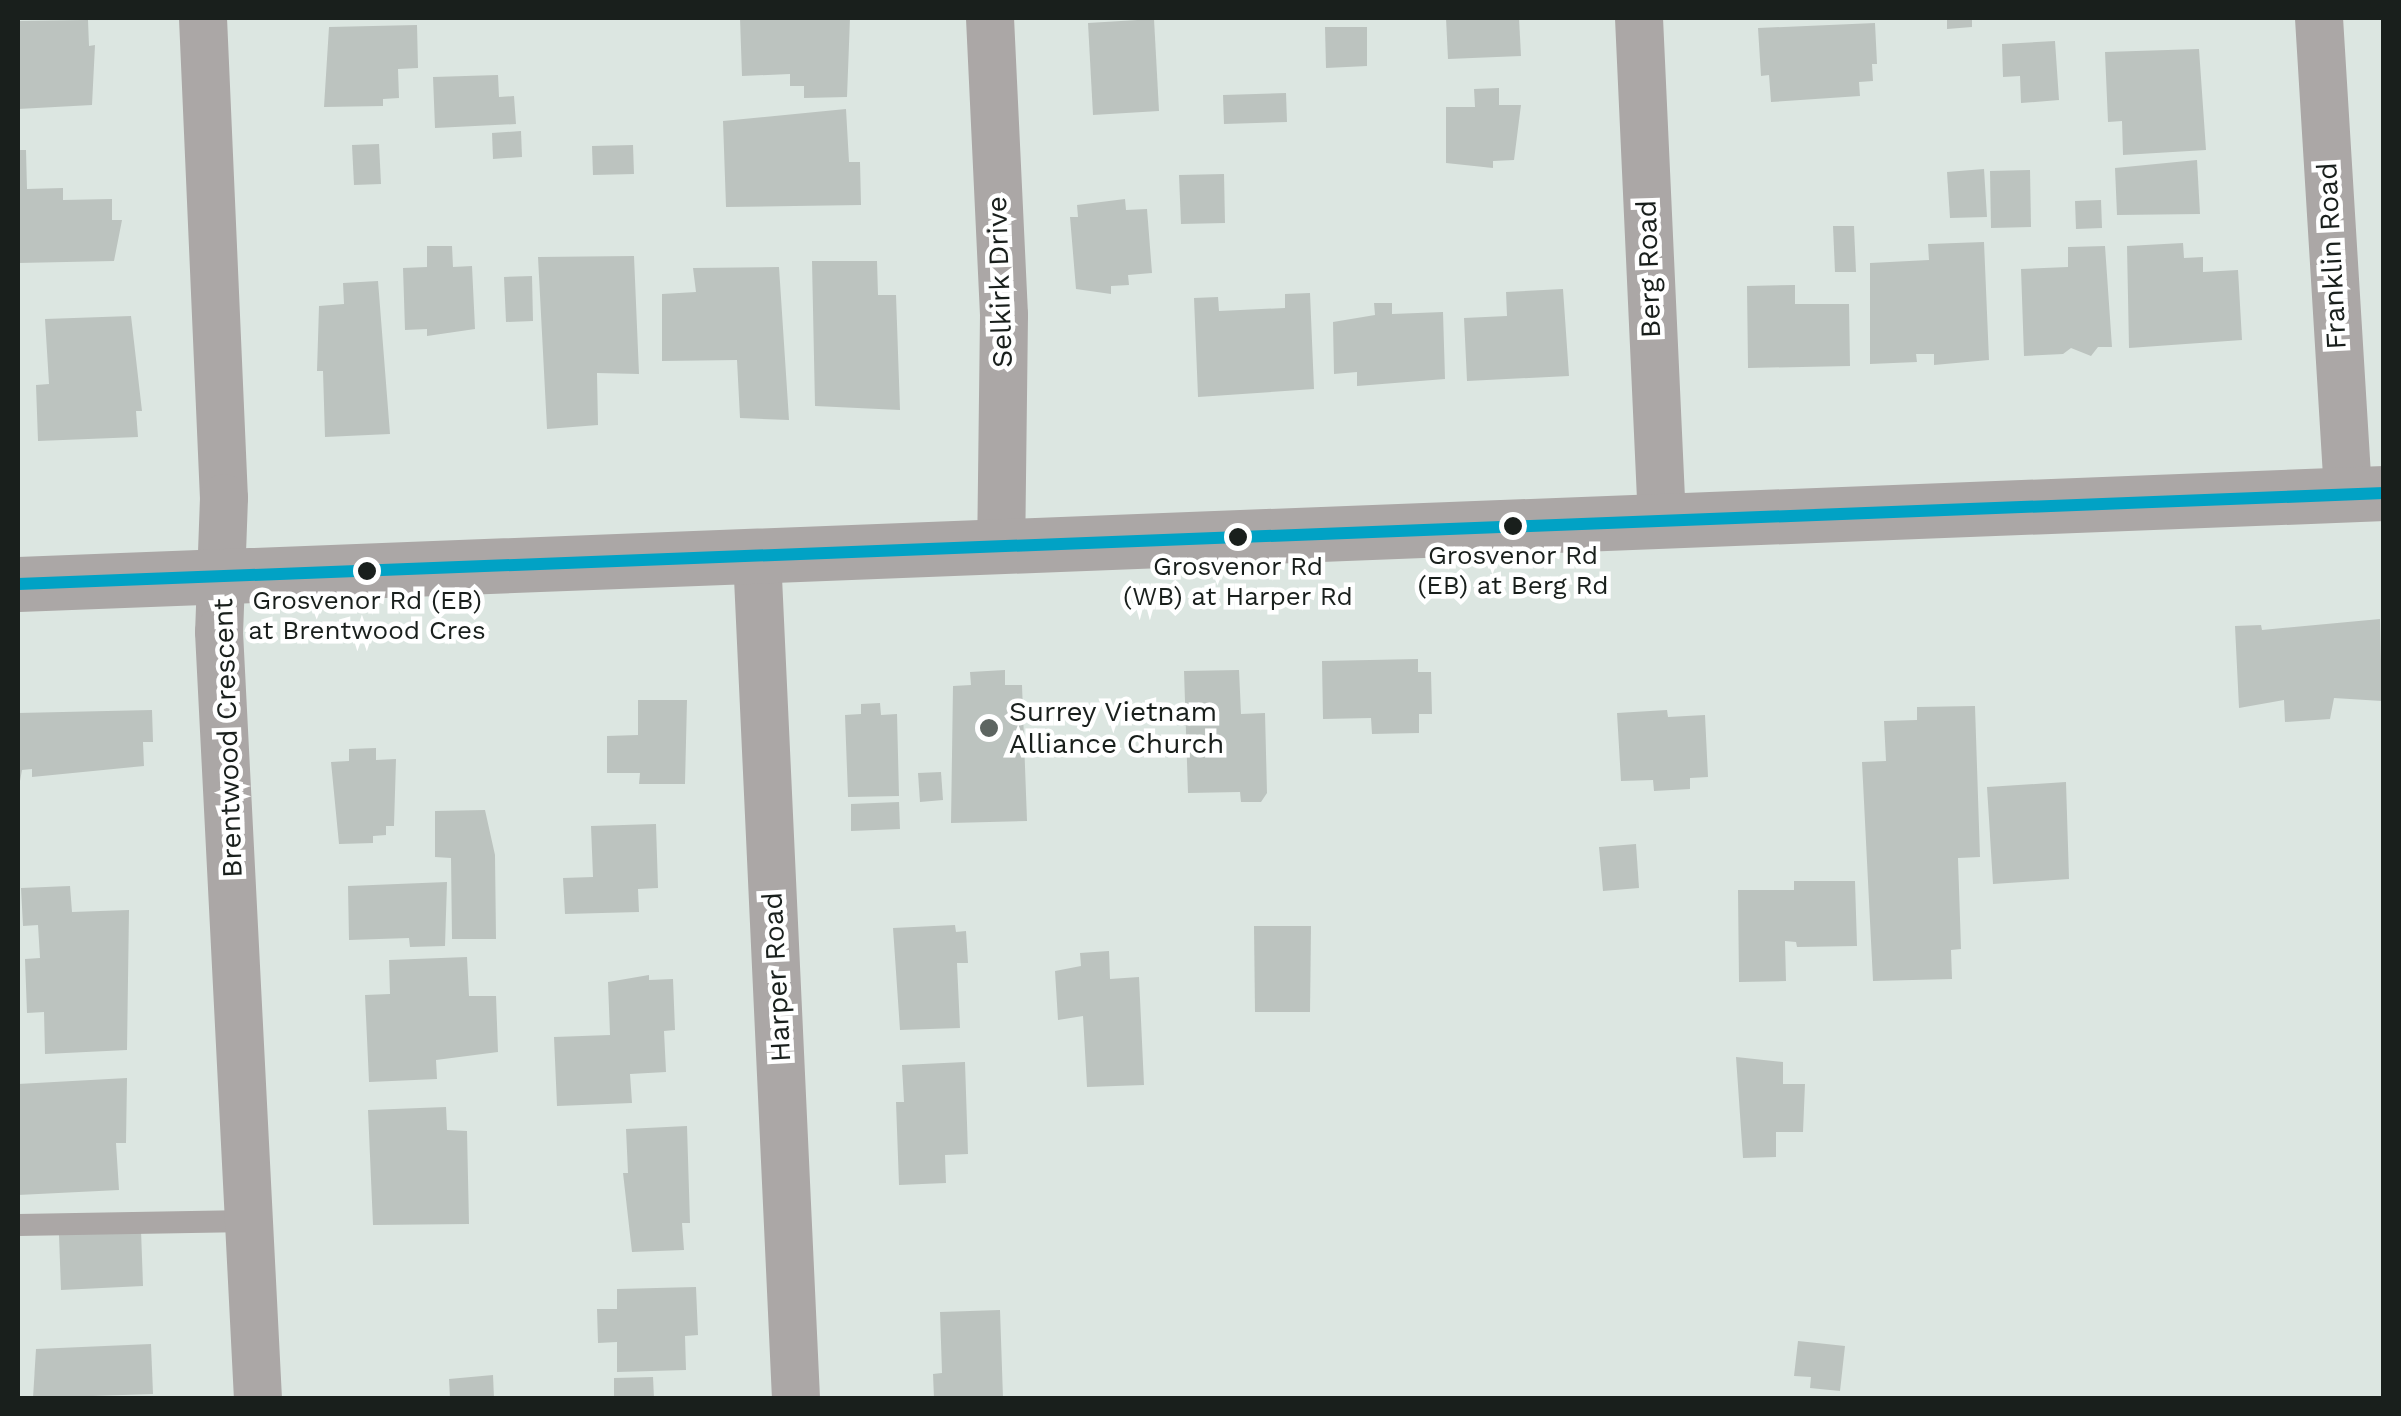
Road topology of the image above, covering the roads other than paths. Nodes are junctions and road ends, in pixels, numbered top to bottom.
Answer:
1 (204, 18) edge
2 (990, 18) edge
3 (1639, 18) edge
4 (2320, 18) edge
5 (2366, 494) edge
6 (1662, 521) junction
7 (1002, 546) junction
8 (757, 556) junction
9 (222, 576) junction
10 (18, 584) edge
11 (249, 1221) junction
12 (18, 1225) edge
13 (258, 1398) edge
14 (796, 1398) edge

1 - 9 street, Brentwood Crescent
2 - 7 street, Selkirk Drive
3 - 6 street, Berg Road
4 - 5 street, Franklin Road
5 - 6 street
6 - 7 street
7 - 8 street
8 - 9 street
8 - 14 street, Harper Road
9 - 10 street
9 - 11 street, Brentwood Crescent
11 - 12 lane
11 - 13 street, Brentwood Crescent

